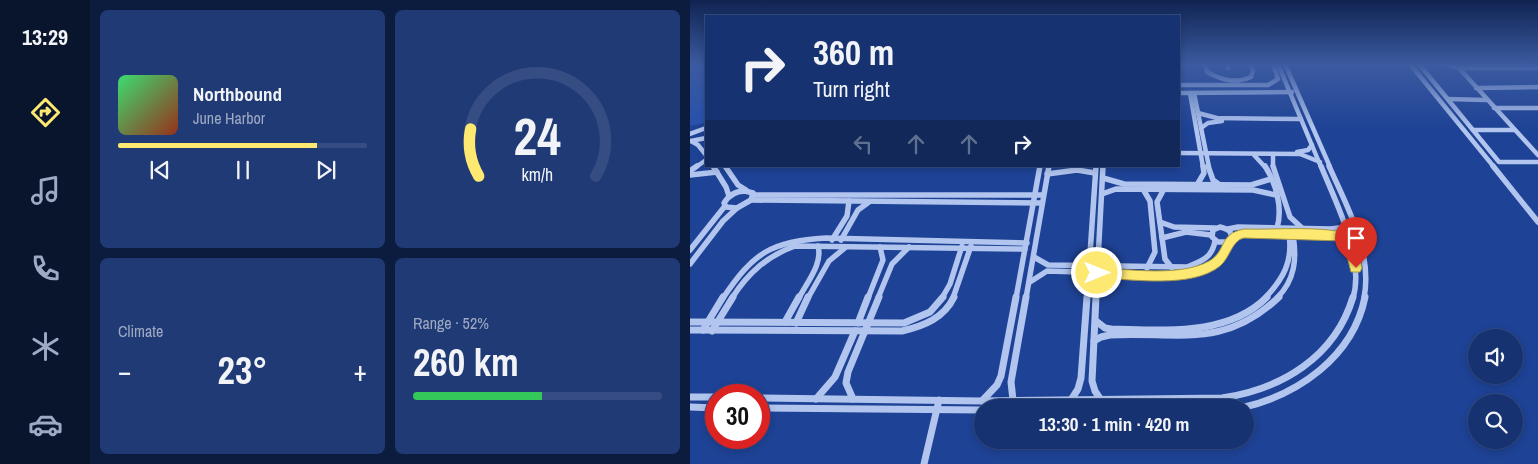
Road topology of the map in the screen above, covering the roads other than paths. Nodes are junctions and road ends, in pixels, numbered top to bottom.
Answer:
1 (1199, 86) edge
2 (1290, 86) edge
3 (1291, 86) edge
4 (1428, 86) edge
5 (1436, 86) edge
6 (1474, 86) edge
7 (1180, 87) edge
8 (1180, 87) edge
9 (1538, 87) edge
10 (1476, 88) junction
11 (1293, 91) junction
12 (1180, 93) edge
13 (1192, 93) junction
14 (1448, 100) junction
15 (1487, 100) junction
16 (1494, 108) junction
17 (1537, 109) edge
18 (1198, 113) junction
19 (1302, 120) junction
20 (705, 128) edge
21 (1201, 128) junction
22 (1473, 130) junction
23 (1514, 130) junction
24 (692, 132) edge
25 (705, 138) edge
26 (691, 141) edge
27 (1312, 145) junction
28 (1180, 151) edge
29 (1203, 152) junction
30 (705, 154) edge
31 (1252, 154) junction
32 (1273, 154) junction
33 (1538, 154) edge
34 (705, 161) edge
35 (1320, 162) junction
36 (1538, 162) edge
37 (714, 167) edge
38 (726, 167) edge
39 (1040, 167) edge
40 (1049, 167) edge
41 (1103, 167) edge
42 (1096, 170) edge
43 (690, 171) edge
44 (717, 172) junction
45 (1048, 174) junction
46 (690, 175) edge
47 (1103, 178) junction
48 (1271, 179) junction
49 (1197, 185) junction
50 (1220, 185) junction
51 (1143, 189) junction
52 (1164, 189) junction
53 (746, 190) junction
54 (1102, 194) junction
55 (1035, 195) junction
56 (1043, 195) junction
57 (1276, 195) junction
58 (729, 196) junction
59 (752, 197) junction
60 (849, 201) junction
61 (869, 201) junction
62 (1034, 202) junction
63 (1042, 203) junction
64 (725, 206) junction
65 (737, 208) junction
66 (1160, 222) junction
67 (1538, 222) edge
68 (1346, 226) junction
69 (1215, 228) junction
70 (1277, 228) junction
71 (1228, 229) junction
72 (1304, 229) junction
73 (1291, 234) junction
74 (1162, 238) junction
75 (1213, 238) junction
76 (1350, 238) junction
77 (832, 240) junction
78 (841, 240) junction
79 (1230, 240) junction
80 (963, 245) junction
81 (971, 245) junction
82 (818, 246) junction
83 (846, 246) junction
84 (1026, 246) junction
85 (880, 247) junction
86 (909, 248) junction
87 (690, 250) edge
88 (1034, 256) junction
89 (690, 264) edge
90 (1147, 268) junction
91 (1172, 268) junction
92 (1089, 270) junction
93 (1097, 270) junction
94 (1030, 282) junction
95 (690, 322) edge
96 (708, 322) junction
97 (717, 322) junction
98 (785, 322) junction
99 (796, 322) junction
100 (1096, 322) junction
101 (858, 323) junction
102 (867, 323) junction
103 (690, 330) edge
104 (703, 330) junction
105 (712, 331) junction
106 (855, 331) junction
107 (864, 331) junction
108 (1094, 341) junction
109 (690, 397) edge
110 (705, 397) edge
111 (770, 398) edge
112 (816, 399) junction
113 (853, 399) junction
114 (984, 399) edge
115 (1013, 399) edge
116 (1072, 399) edge
117 (1100, 399) edge
118 (1162, 399) edge
119 (939, 400) junction
120 (974, 401) edge
121 (1254, 403) edge
122 (690, 407) edge
123 (705, 408) edge
124 (770, 408) edge
125 (937, 410) junction
126 (974, 410) edge
127 (924, 464) edge

1 - 7 street
2 - 11 street
3 - 11 street
4 - 67 street
5 - 14 street
6 - 10 street
8 - 11 street
9 - 10 street
10 - 15 street
11 - 13 street
11 - 19 street
11 - 121 street
12 - 13 street
13 - 18 street
13 - 29 street
14 - 15 street
14 - 22 street
15 - 16 street
16 - 17 street
16 - 23 street
18 - 19 street
18 - 21 street
19 - 21 street
19 - 27 street
20 - 24 street
21 - 29 street
22 - 23 street
22 - 36 street
23 - 33 street
25 - 26 street
26 - 30 street
27 - 29 street
27 - 35 street
28 - 29 street
29 - 31 street
29 - 49 street
29 - 50 street
31 - 32 street
31 - 48 street
32 - 35 street
32 - 72 street
34 - 43 street
35 - 68 street
37 - 44 street
38 - 53 street
39 - 55 street
40 - 45 street
41 - 47 street
42 - 45 street
42 - 92 street
44 - 46 street
44 - 58 street
45 - 56 street
47 - 49 street
47 - 54 street
48 - 50 street
48 - 57 street
49 - 50 street
51 - 52 street
51 - 54 street
51 - 90 street
52 - 57 street
52 - 66 street
53 - 58 street
53 - 59 street
54 - 93 street
55 - 56 street
55 - 59 street
55 - 62 street
56 - 63 street
57 - 70 street
58 - 64 street
59 - 60 street
59 - 65 street
60 - 61 street
60 - 77 street
61 - 62 street
61 - 78 street
62 - 63 street
62 - 84 street
63 - 88 street
64 - 65 street
64 - 87 street
65 - 89 street
66 - 69 street
66 - 74 street
68 - 72 street
68 - 76 street
69 - 71 street
69 - 75 street
70 - 71 street
70 - 72 street
71 - 79 street
73 - 76 street
73 - 79 street
73 - 100 street
73 - 108 street
74 - 75 street
74 - 91 street
75 - 79 street
75 - 91 street
76 - 118 street
77 - 78 street
77 - 96 street
78 - 80 street
79 - 93 street
80 - 81 street
80 - 86 street
80 - 102 street
81 - 84 street
81 - 107 street
82 - 83 street
82 - 97 street
82 - 98 street
83 - 85 street
83 - 99 street
84 - 114 street
85 - 86 street
85 - 101 street
86 - 102 street
88 - 92 street
88 - 94 street
90 - 91 street
90 - 93 street
92 - 93 street
92 - 94 street
92 - 116 street
93 - 100 street
94 - 115 street
95 - 96 street
96 - 97 street
96 - 104 street
97 - 98 street
97 - 105 street
98 - 99 street
99 - 101 street
100 - 108 street
101 - 102 street
102 - 107 street
103 - 104 street
104 - 105 street
105 - 106 street
106 - 107 street
106 - 112 street
107 - 113 street
108 - 117 street
109 - 110 street
111 - 112 street
112 - 113 street
113 - 119 street
119 - 120 street
119 - 125 street
122 - 123 street
124 - 125 street
125 - 126 street
125 - 127 street

